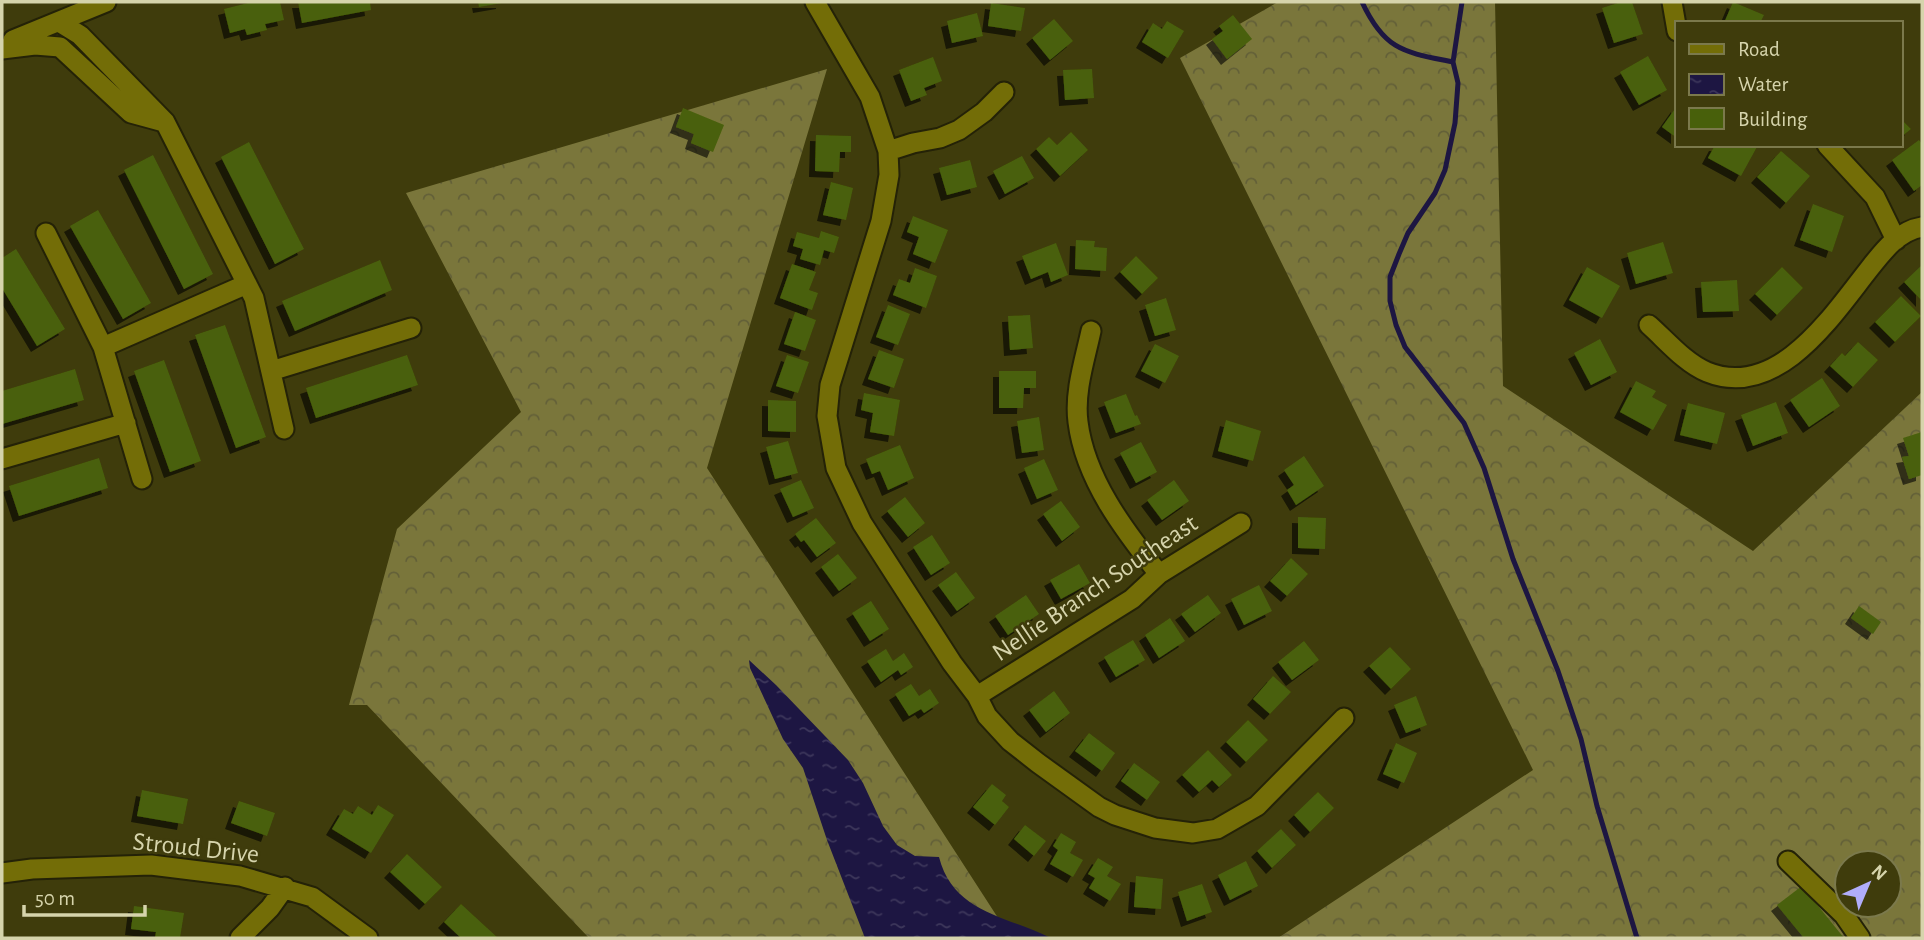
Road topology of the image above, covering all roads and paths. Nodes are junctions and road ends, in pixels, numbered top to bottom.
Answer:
1 (106, 2) edge
2 (815, 2) edge
3 (1672, 2) edge
4 (1675, 21) edge
5 (59, 22) junction
6 (2, 47) edge
7 (60, 47) junction
8 (118, 72) junction
9 (102, 86) junction
10 (1004, 92) dead end
11 (165, 122) junction
12 (1829, 147) edge
13 (888, 151) junction
14 (1922, 228) edge
15 (46, 233) dead end
16 (1896, 240) junction
17 (247, 284) junction
18 (1649, 325) dead end
19 (411, 328) dead end
20 (1091, 331) dead end
21 (103, 347) junction
22 (271, 371) junction
23 (125, 424) junction
24 (284, 429) dead end
25 (2, 459) edge
26 (142, 479) dead end
27 (1241, 523) dead end
28 (1159, 574) junction
29 (977, 696) junction
30 (1344, 718) dead end
31 (1788, 861) dead end
32 (2, 873) edge
33 (285, 887) junction
34 (240, 938) edge
35 (368, 938) edge
36 (1860, 938) edge

1 - 5 street
2 - 13 street
3 - 4 street
5 - 6 street
5 - 7 street
5 - 8 street
6 - 7 street
7 - 9 street
8 - 9 street
8 - 11 street
9 - 11 street
10 - 13 street
11 - 17 street
12 - 16 street
13 - 29 street
14 - 16 street
15 - 21 street
16 - 18 street
17 - 21 street
17 - 22 street
19 - 22 street
20 - 28 street
21 - 23 street
22 - 24 street
23 - 25 street
23 - 26 street
27 - 28 street, Nellie Branch Southeast
28 - 29 street, Nellie Branch Southeast
29 - 30 street
31 - 36 street
32 - 33 street, Stroud Drive
33 - 34 street
33 - 35 street, Stroud Drive

